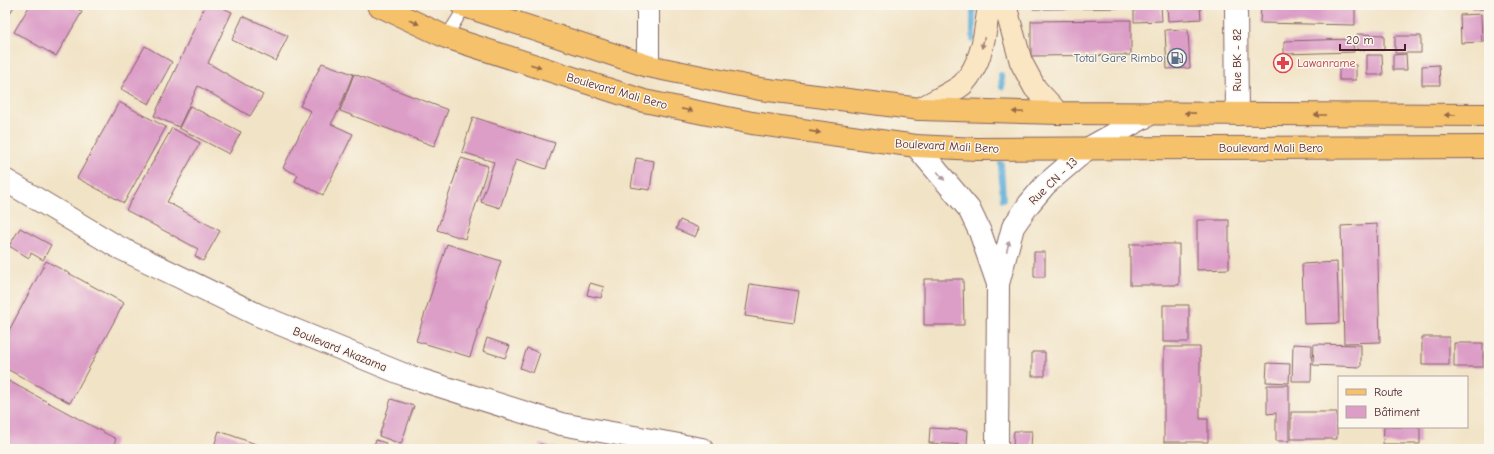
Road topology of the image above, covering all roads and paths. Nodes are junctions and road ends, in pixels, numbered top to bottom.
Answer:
1 (378, 5) edge
2 (648, 5) edge
3 (989, 5) edge
4 (1005, 5) edge
5 (1236, 5) edge
6 (464, 6) edge
7 (446, 37) junction
8 (648, 66) junction
9 (920, 109) junction
10 (1058, 113) junction
11 (1152, 113) junction
12 (1237, 114) junction
13 (1489, 115) edge
14 (916, 146) junction
15 (1489, 147) edge
16 (1087, 149) junction
17 (5, 180) edge
18 (998, 284) junction
19 (702, 449) edge
20 (997, 449) edge

1 -> 7 main road, Boulevard Mali Bero
2 - 8 street
3 -> 9 street
4 - 10 street
5 - 12 street, Rue BK - 82
6 - 7 lane
6 - 8 main road
7 -> 14 main road, Boulevard Mali Bero
8 - 9 main road
10 -> 9 main road
10 - 11 main road
12 -> 11 main road
11 - 16 street, Rue CN - 13
13 -> 12 main road
14 - 16 main road, Boulevard Mali Bero
14 -> 18 street, Rue CN - 13
15 - 16 main road, Boulevard Mali Bero
18 -> 16 street, Rue CN - 13
17 - 19 street, Boulevard Akazama
18 - 20 street, Rue CN - 13

